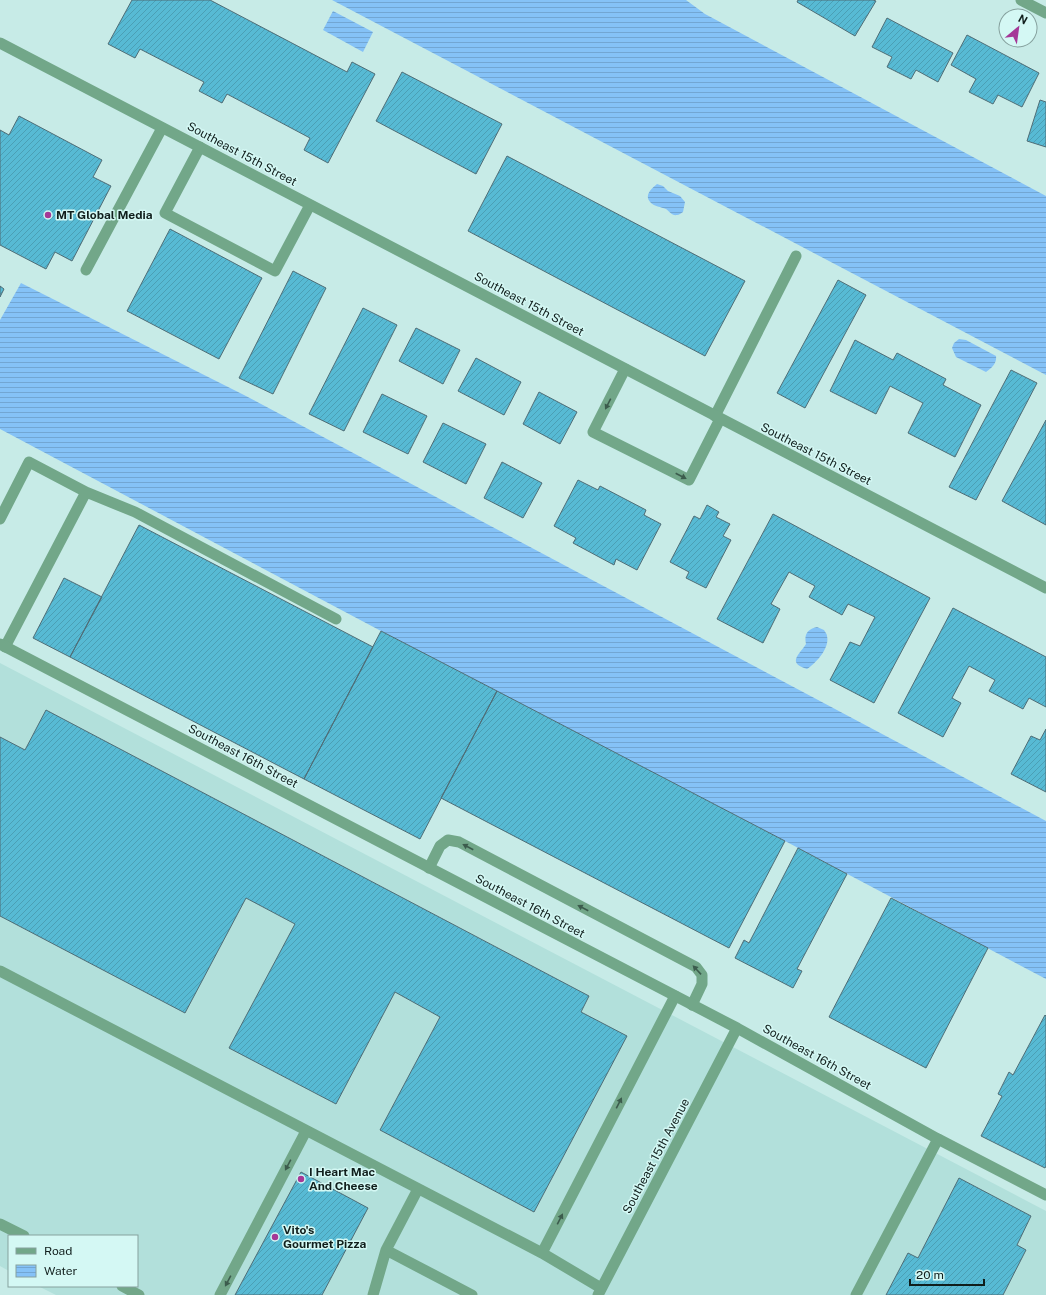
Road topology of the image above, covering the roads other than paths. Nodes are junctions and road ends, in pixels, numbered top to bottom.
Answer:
1 (1021, 0) edge
2 (1046, 13) edge
3 (0, 43) edge
4 (162, 128) junction
5 (200, 147) junction
6 (310, 205) junction
7 (796, 256) dead end
8 (86, 270) dead end
9 (625, 369) junction
10 (718, 417) junction
11 (86, 492) junction
12 (0, 520) edge
13 (1046, 588) edge
14 (336, 619) dead end
15 (3, 646) edge
16 (429, 868) junction
17 (0, 971) edge
18 (675, 996) junction
19 (692, 1005) junction
20 (737, 1028) junction
21 (306, 1131) junction
22 (938, 1139) junction
23 (418, 1189) junction
24 (1046, 1195) edge
25 (0, 1224) edge
26 (22, 1235) edge
27 (386, 1250) junction
28 (542, 1253) junction
29 (124, 1287) edge
30 (600, 1292) edge
31 (139, 1295) edge
32 (220, 1295) edge
33 (373, 1295) edge
34 (472, 1295) edge
35 (856, 1295) edge

1 - 2 street
3 - 4 street, Southeast 15th Street
4 - 5 street, Southeast 15th Street
4 - 8 street
5 - 6 street, Southeast 15th Street
5 - 6 street
6 - 9 street, Southeast 15th Street
7 - 10 street
9 - 10 street, Southeast 15th Street
9 -> 10 street
10 - 13 street, Southeast 15th Street
11 - 12 street
11 - 14 street
11 - 15 street
15 - 16 street, Southeast 16th Street
16 - 18 street, Southeast 16th Street
19 -> 16 street
17 - 21 street
18 - 19 street, Southeast 16th Street
28 -> 18 street
19 - 20 street, Southeast 16th Street
20 - 22 street, Southeast 16th Street
20 - 30 street, Southeast 15th Avenue
21 - 23 street
21 -> 32 street
22 - 24 street, Southeast 16th Street
22 - 35 street
23 - 27 street
23 - 28 street
25 - 26 street
27 - 33 street
27 - 34 street
28 - 30 street
29 - 31 street

